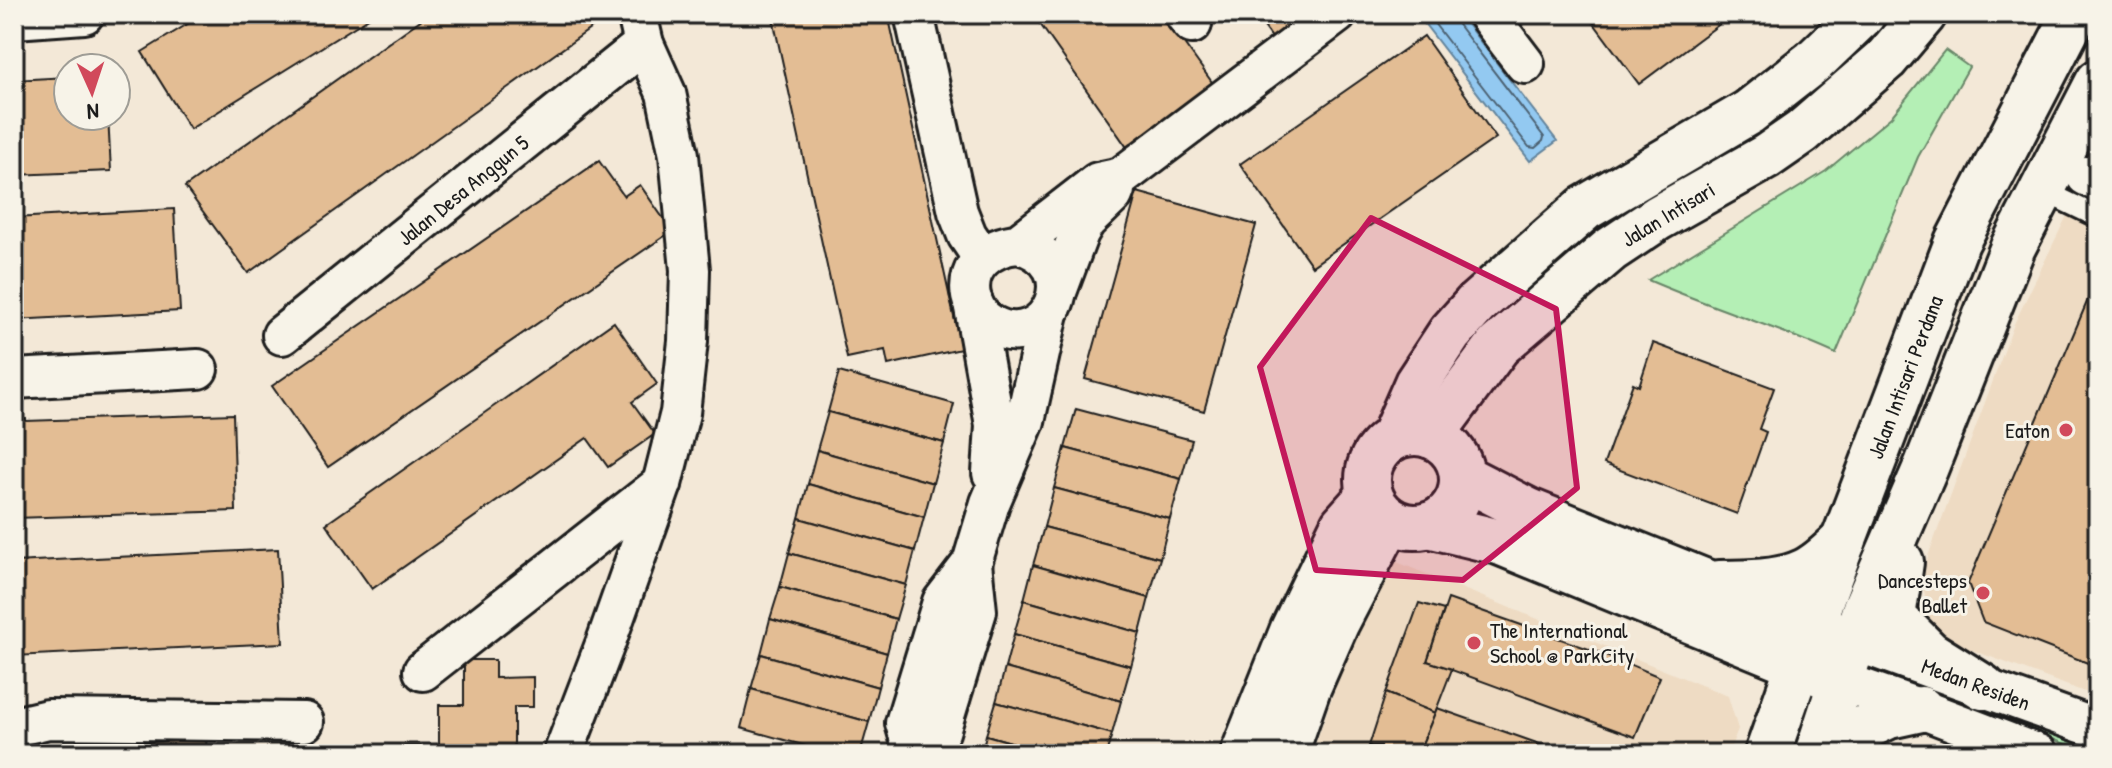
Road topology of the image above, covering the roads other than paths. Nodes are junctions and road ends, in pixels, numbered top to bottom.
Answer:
1 (84, 14) edge
2 (914, 14) edge
3 (1337, 14) edge
4 (1487, 14) edge
5 (1863, 14) edge
6 (1924, 14) edge
7 (2075, 14) edge
8 (14, 19) edge
9 (640, 29) edge
10 (1525, 64) dead end
11 (2098, 82) edge
12 (2088, 155) edge
13 (1121, 177) junction
14 (2042, 190) junction
15 (2098, 217) edge
16 (1018, 244) junction
17 (982, 257) junction
18 (1053, 301) junction
19 (973, 302) junction
20 (282, 335) dead end
21 (198, 369) dead end
22 (14, 379) edge
23 (1412, 437) junction
24 (1926, 467) junction
25 (1463, 477) junction
26 (662, 484) junction
27 (990, 503) junction
28 (1396, 514) junction
29 (1844, 540) junction
30 (1704, 583) junction
31 (1706, 628) junction
32 (1806, 645) junction
33 (1848, 661) junction
34 (423, 671) dead end
35 (1983, 687) junction
36 (1921, 709) junction
37 (304, 722) dead end
38 (14, 727) edge
39 (2098, 729) edge
40 (563, 754) edge
41 (916, 754) edge
42 (1243, 754) edge
43 (1285, 754) edge
44 (1767, 754) edge
45 (1817, 754) edge
46 (2038, 754) edge

1 - 8 street
2 - 17 street
3 - 13 street
4 - 10 street
5 - 23 street
6 - 23 street, Jalan Intisari
7 - 29 street, Jalan Intisari Perdana
9 - 20 street, Jalan Desa Anggun 5
9 - 26 street
11 - 12 street
12 - 14 street
13 - 16 street
13 - 18 street
14 - 15 lane
14 - 24 street
16 - 17 street
16 - 18 street
17 - 19 street
18 - 19 street
18 - 27 street
19 - 27 street
21 - 22 street
23 - 25 street
23 - 28 street
24 - 33 street
24 - 35 street
25 - 28 street
25 - 30 street
26 - 34 street
26 - 40 street
27 - 41 street
28 - 31 street
28 - 42 street
28 - 43 street
29 - 30 street
29 - 32 street, Jalan Intisari Perdana
30 - 32 street
31 - 32 street
31 - 44 street
32 - 33 street
32 - 44 street, Jalan Intisari Perdana
33 - 35 street, Medan Residen
33 - 36 street, Medan Residen
33 - 45 street
35 - 39 street, Medan Residen
36 - 45 street
36 - 46 street, Medan Residen
37 - 38 street

